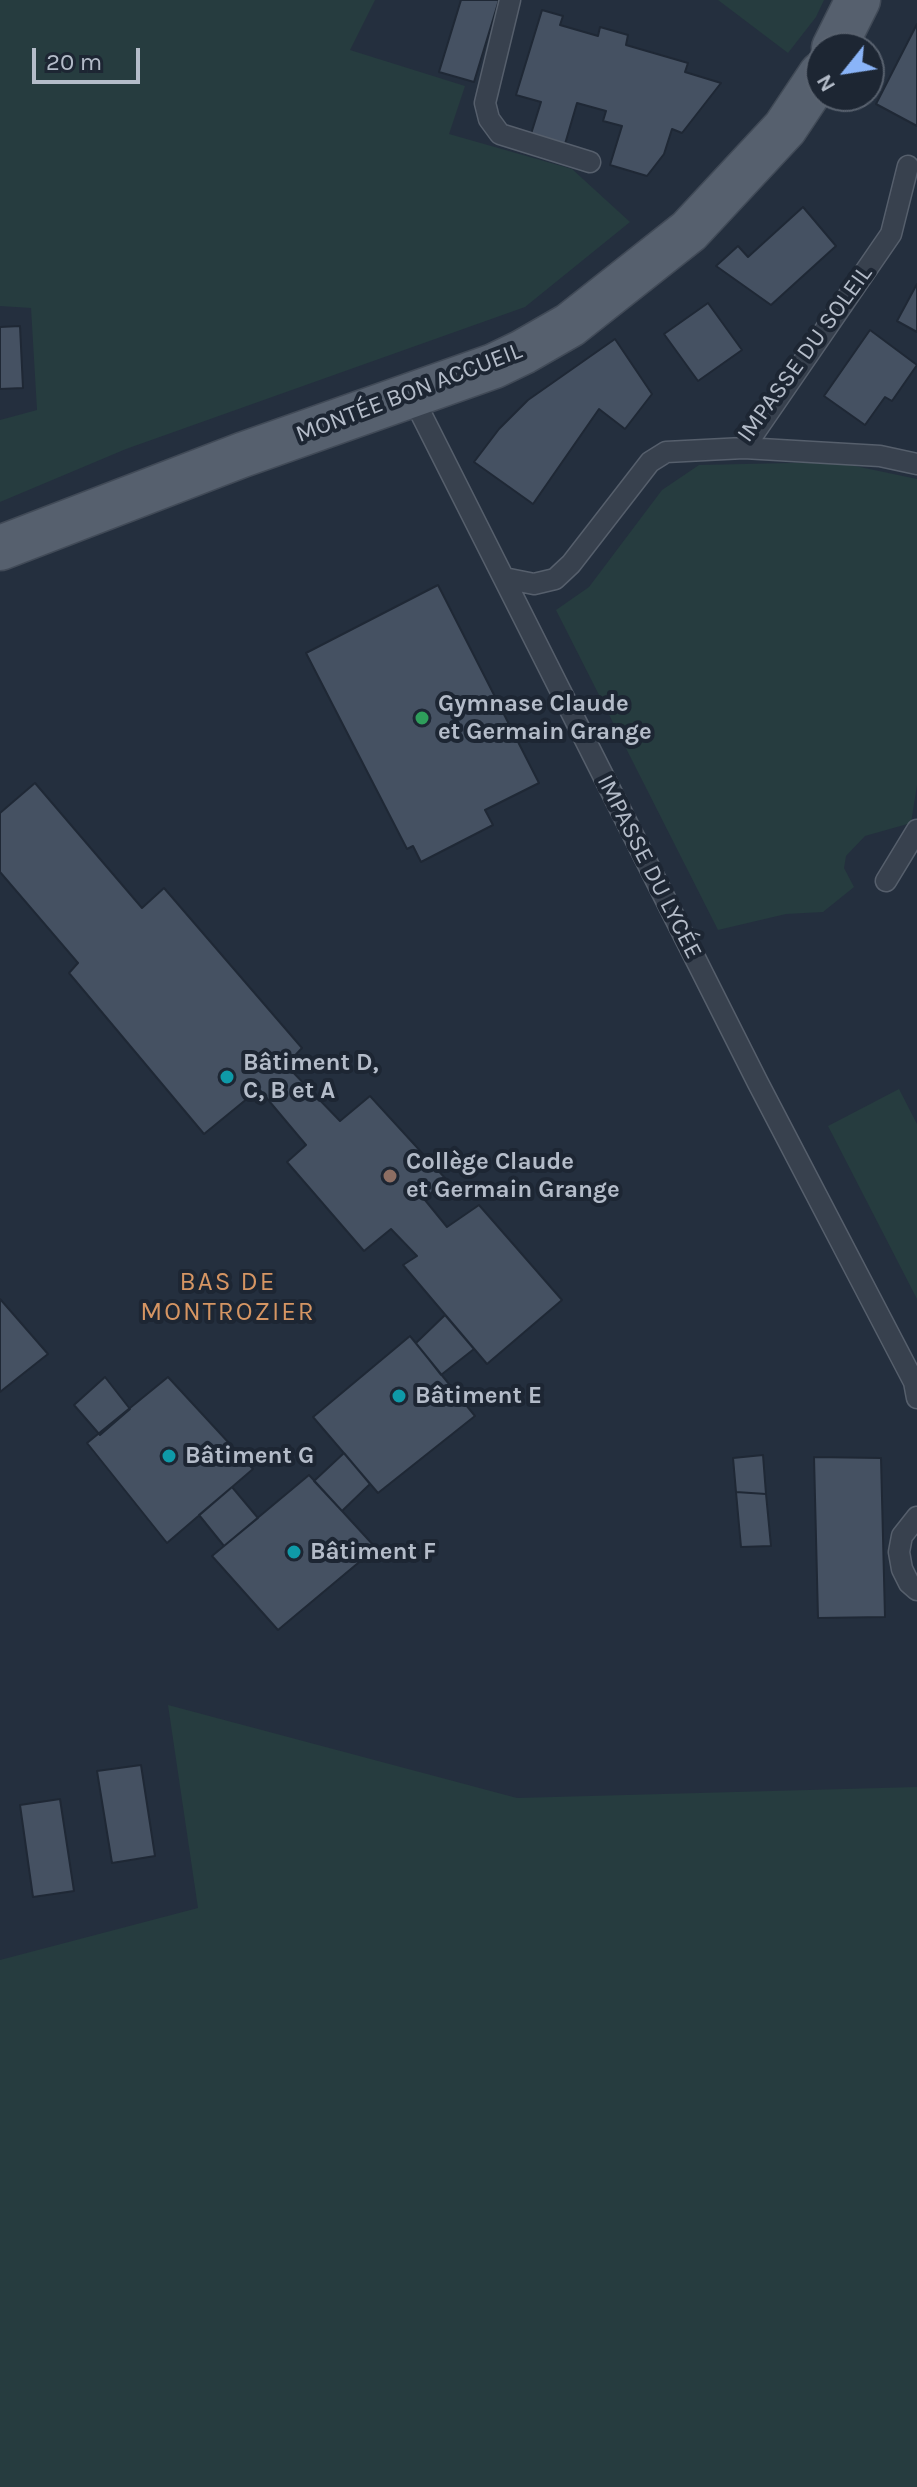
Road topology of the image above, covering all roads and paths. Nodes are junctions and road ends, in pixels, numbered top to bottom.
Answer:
1 (510, 0) edge
2 (858, 0) edge
3 (842, 32) edge
4 (805, 98) edge
5 (590, 162) dead end
6 (908, 166) dead end
7 (411, 394) junction
8 (744, 448) junction
9 (917, 464) edge
10 (0, 548) edge
11 (504, 578) junction
12 (917, 830) edge
13 (886, 881) dead end
14 (917, 1398) edge
15 (917, 1517) edge
16 (917, 1590) edge

1 - 5 lane
2 - 3 main road
4 - 7 main road, MONTÉE BON ACCUEIL
6 - 8 lane, IMPASSE DU SOLEIL
7 - 10 main road, MONTÉE BON ACCUEIL
7 - 11 lane, IMPASSE DU LYCÉE
8 - 9 lane
8 - 11 lane, IMPASSE DU SOLEIL
11 - 14 lane, IMPASSE DU LYCÉE
12 - 13 lane
15 - 16 lane

